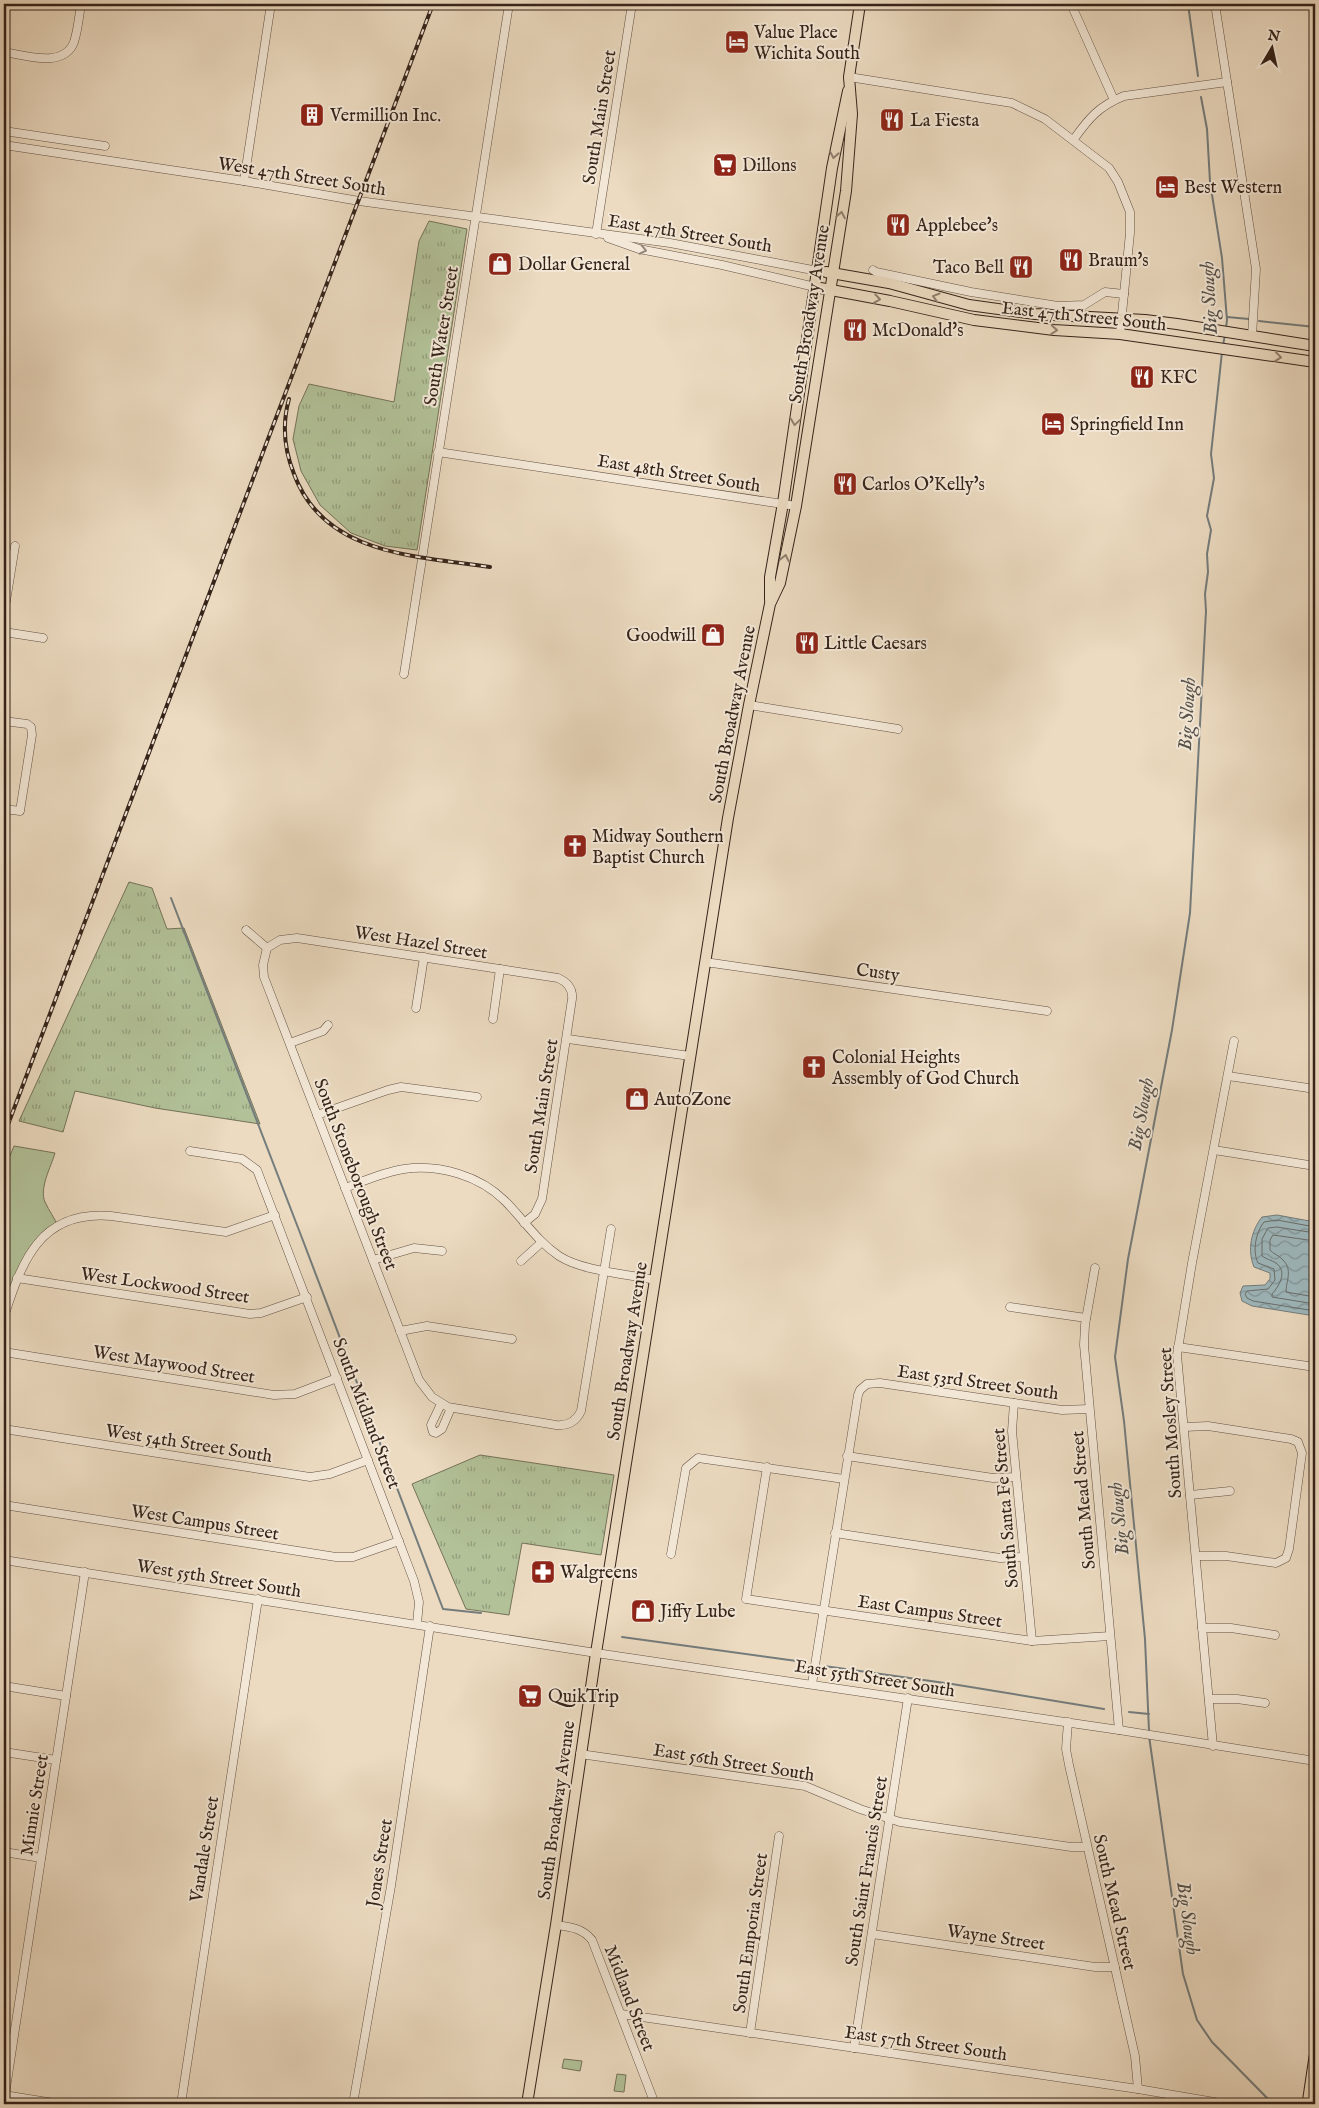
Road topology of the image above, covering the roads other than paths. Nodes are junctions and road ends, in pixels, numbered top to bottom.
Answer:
1 (81, 4) edge
2 (271, 4) edge
3 (509, 4) edge
4 (632, 4) edge
5 (860, 4) edge
6 (1071, 4) edge
7 (1215, 4) edge
8 (4, 52) edge
9 (849, 81) junction
10 (1227, 82) junction
11 (1114, 100) junction
12 (4, 131) edge
13 (1074, 139) junction
14 (4, 145) edge
15 (106, 146) dead end
16 (244, 181) junction
17 (476, 218) junction
18 (596, 234) junction
19 (873, 270) dead end
20 (818, 271) junction
21 (831, 273) junction
22 (815, 287) junction
23 (829, 291) junction
24 (971, 292) junction
25 (1124, 294) junction
26 (969, 305) junction
27 (908, 306) junction
28 (1035, 314) junction
29 (1121, 319) junction
30 (974, 320) junction
31 (1120, 334) junction
32 (1248, 335) junction
33 (1315, 346) edge
34 (1315, 362) edge
35 (438, 452) junction
36 (783, 503) junction
37 (796, 506) junction
38 (15, 546) dead end
39 (770, 604) junction
40 (4, 613) edge
41 (4, 632) edge
42 (43, 638) dead end
43 (404, 674) dead end
44 (749, 705) junction
45 (4, 721) edge
46 (898, 729) dead end
47 (4, 809) edge
48 (246, 930) dead end
49 (267, 948) junction
50 (424, 957) junction
51 (705, 962) junction
52 (500, 969) junction
53 (570, 987) joint
54 (416, 1008) dead end
55 (1047, 1011) dead end
56 (493, 1019) dead end
57 (328, 1025) dead end
58 (568, 1039) junction
59 (1234, 1041) dead end
60 (290, 1043) junction
61 (690, 1056) junction
62 (1228, 1076) junction
63 (1315, 1089) edge
64 (476, 1097) dead end
65 (317, 1115) junction
66 (1214, 1150) junction
67 (190, 1151) dead end
68 (1315, 1166) edge
69 (345, 1188) junction
70 (275, 1215) junction
71 (524, 1223) junction
72 (612, 1229) dead end
73 (542, 1242) junction
74 (442, 1251) dead end
75 (373, 1260) junction
76 (521, 1261) dead end
77 (1095, 1268) dead end
78 (605, 1270) junction
79 (17, 1278) junction
80 (655, 1280) junction
81 (307, 1296) junction
82 (1010, 1307) dead end
83 (4, 1317) edge
84 (1086, 1318) junction
85 (400, 1331) junction
86 (512, 1339) dead end
87 (1178, 1347) junction
88 (4, 1352) edge
89 (1315, 1367) edge
90 (337, 1378) junction
91 (1014, 1403) junction
92 (441, 1404) junction
93 (451, 1408) junction
94 (1089, 1408) junction
95 (1184, 1427) junction
96 (4, 1429) edge
97 (847, 1456) junction
98 (368, 1460) junction
99 (767, 1467) junction
100 (1016, 1477) junction
101 (844, 1479) junction
102 (1230, 1492) dead end
103 (1190, 1495) junction
104 (4, 1505) edge
105 (835, 1534) junction
106 (399, 1541) junction
107 (671, 1554) dead end
108 (1196, 1556) junction
109 (1023, 1557) junction
110 (4, 1560) edge
111 (85, 1572) junction
112 (258, 1599) junction
113 (823, 1611) junction
114 (417, 1624) junction
115 (430, 1626) junction
116 (1202, 1628) junction
117 (1275, 1635) dead end
118 (1110, 1636) junction
119 (1032, 1641) junction
120 (596, 1653) junction
121 (812, 1684) junction
122 (4, 1686) edge
123 (66, 1696) junction
124 (908, 1698) junction
125 (1209, 1699) junction
126 (1265, 1703) dead end
127 (1068, 1722) junction
128 (1122, 1730) junction
129 (1214, 1746) junction
130 (4, 1752) edge
131 (580, 1754) junction
132 (56, 1760) junction
133 (1315, 1761) edge
134 (889, 1819) junction
135 (779, 1836) dead end
136 (1087, 1848) junction
137 (4, 1852) edge
138 (41, 1858) junction
139 (556, 1925) junction
140 (872, 1934) junction
141 (1115, 1968) junction
142 (621, 2014) junction
143 (750, 2033) junction
144 (854, 2048) junction
145 (1315, 2057) edge
146 (1138, 2089) junction
147 (4, 2097) edge
148 (60, 2104) edge
149 (181, 2104) edge
150 (353, 2104) edge
151 (527, 2104) edge
152 (654, 2104) edge
153 (1226, 2104) edge
154 (1308, 2104) edge

1 - 8 street
2 - 16 street
3 - 17 street, South Water Street
4 - 18 street, South Main Street
5 - 9 main road, South Broadway Avenue
6 - 11 street
7 - 10 street
9 - 13 street
9 -> 20 main road, South Broadway Avenue
21 -> 9 main road, South Broadway Avenue
10 - 11 street
10 - 32 street
11 - 13 street
12 - 15 street
13 - 25 street
14 - 16 street, West 47th Street South
16 - 17 street, West 47th Street South
17 - 18 street, West 47th Street South
17 - 35 street, South Water Street
18 - 20 street, East 47th Street South
18 -> 22 street, East 47th Street South
19 - 24 street
20 - 21 main road, East 47th Street South
20 - 22 main road, South Broadway Avenue
21 - 23 main road, South Broadway Avenue
26 -> 21 main road, East 47th Street South
22 - 23 main road, East 47th Street South
22 -> 36 main road, South Broadway Avenue
23 -> 27 main road, East 47th Street South
23 - 37 main road, South Broadway Avenue
24 - 25 street
24 - 26 street
25 - 29 street
26 - 27 main road
26 - 28 main road, East 47th Street South
27 - 30 main road, East 47th Street South
28 - 29 main road, East 47th Street South
28 - 30 main road
29 - 31 street
29 - 32 main road, East 47th Street South
30 -> 31 main road, East 47th Street South
31 -> 34 main road, East 47th Street South
32 - 33 main road, East 47th Street South
35 - 36 street, East 48th Street South
35 - 43 street, South Water Street
36 - 37 street, East 48th Street South
36 - 39 main road, South Broadway Avenue
39 -> 37 main road, South Broadway Avenue
38 - 40 street
39 - 44 main road, South Broadway Avenue
41 - 42 street
44 - 46 street
44 - 51 main road, South Broadway Avenue
45 - 47 street
48 - 49 street
49 - 50 street, West Hazel Street
49 - 60 street, South Stoneborough Street
50 - 52 street, West Hazel Street
50 - 54 street
51 - 55 street, Custy
51 - 61 main road, South Broadway Avenue
52 - 53 street, West Hazel Street
52 - 56 street
53 - 58 street, South Main Street
57 - 60 street
58 - 61 street
58 - 71 street, South Main Street
59 - 62 street, South Mosley Street
60 - 65 street, South Stoneborough Street
61 - 80 main road, South Broadway Avenue
62 - 63 street
62 - 66 street, South Mosley Street
64 - 65 street
65 - 69 street, South Stoneborough Street
66 - 68 street
66 - 87 street, South Mosley Street
67 - 70 street, South Midland Street
69 - 71 street
69 - 75 street, South Stoneborough Street
70 - 79 street
70 - 81 street, South Midland Street
71 - 73 street
72 - 78 street
73 - 76 street
73 - 78 street
74 - 75 street
75 - 85 street, South Stoneborough Street
77 - 84 street, South Mead Street
78 - 80 street
78 - 93 street
79 - 81 street, West Lockwood Street
79 - 83 street
80 - 120 main road, South Broadway Avenue
81 - 90 street, South Midland Street
82 - 84 street
84 - 94 street, South Mead Street
85 - 86 street
85 - 92 street, South Stoneborough Street
87 - 89 street
87 - 95 street, South Mosley Street
88 - 90 street, West Maywood Street
90 - 98 street, South Midland Street
91 - 94 street, East 53rd Street South
91 - 97 street, East 53rd Street South
91 - 100 street, South Santa Fe Street
92 - 93 street
92 - 93 street
94 - 118 street, South Mead Street
95 - 103 street, South Mosley Street
95 - 108 street
96 - 98 street, West 54th Street South
97 - 100 street
97 - 101 street
98 - 106 street, South Midland Street
99 - 101 street
99 - 107 street
99 - 113 street, East Campus Street
100 - 109 street, South Santa Fe Street
101 - 105 street
102 - 103 street
103 - 108 street, South Mosley Street
104 - 106 street, West Campus Street
105 - 109 street
105 - 113 street
106 - 114 street, South Midland Street
108 - 116 street, South Mosley Street
109 - 119 street, South Santa Fe Street
110 - 111 street, West 55th Street South
111 - 112 street, West 55th Street South
111 - 123 street, Minnie Street
112 - 114 street, West 55th Street South
112 - 149 street, Vandale Street
113 - 119 street, East Campus Street
113 - 121 street
114 - 115 street, West 55th Street South
115 - 120 street, East 55th Street South
115 - 150 street, Jones Street
116 - 117 street
116 - 125 street, South Mosley Street
118 - 119 street, East Campus Street
118 - 128 street, South Mead Street
120 - 121 street, East 55th Street South
120 - 131 main road, South Broadway Avenue
121 - 124 street, East 55th Street South
122 - 123 street
123 - 132 street, Minnie Street
124 - 127 street, East 55th Street South
124 - 134 street, South Saint Francis Street
125 - 126 street
125 - 129 street, South Mosley Street
127 - 128 street, East 55th Street South
127 - 136 street, South Mead Street
128 - 129 street, East 55th Street South
129 - 133 street, East 55th Street South
130 - 132 street
131 - 134 street, East 56th Street South
131 - 139 main road, South Broadway Avenue
132 - 138 street, Minnie Street
134 - 136 street, East 56th Street South
134 - 140 street, South Saint Francis Street
135 - 143 street, South Emporia Street
136 - 141 street, South Mead Street
137 - 138 street
138 - 147 street, Minnie Street
139 - 142 street, Midland Street
139 - 151 main road, South Broadway Avenue
140 - 141 street, Wayne Street
140 - 144 street, South Saint Francis Street
141 - 146 street, South Mead Street
142 - 143 street, East 57th Street South
142 - 152 street, Midland Street
143 - 144 street, East 57th Street South
144 - 146 street, East 57th Street South
145 - 154 highway
146 - 153 street, East 57th Street South
147 - 148 street

